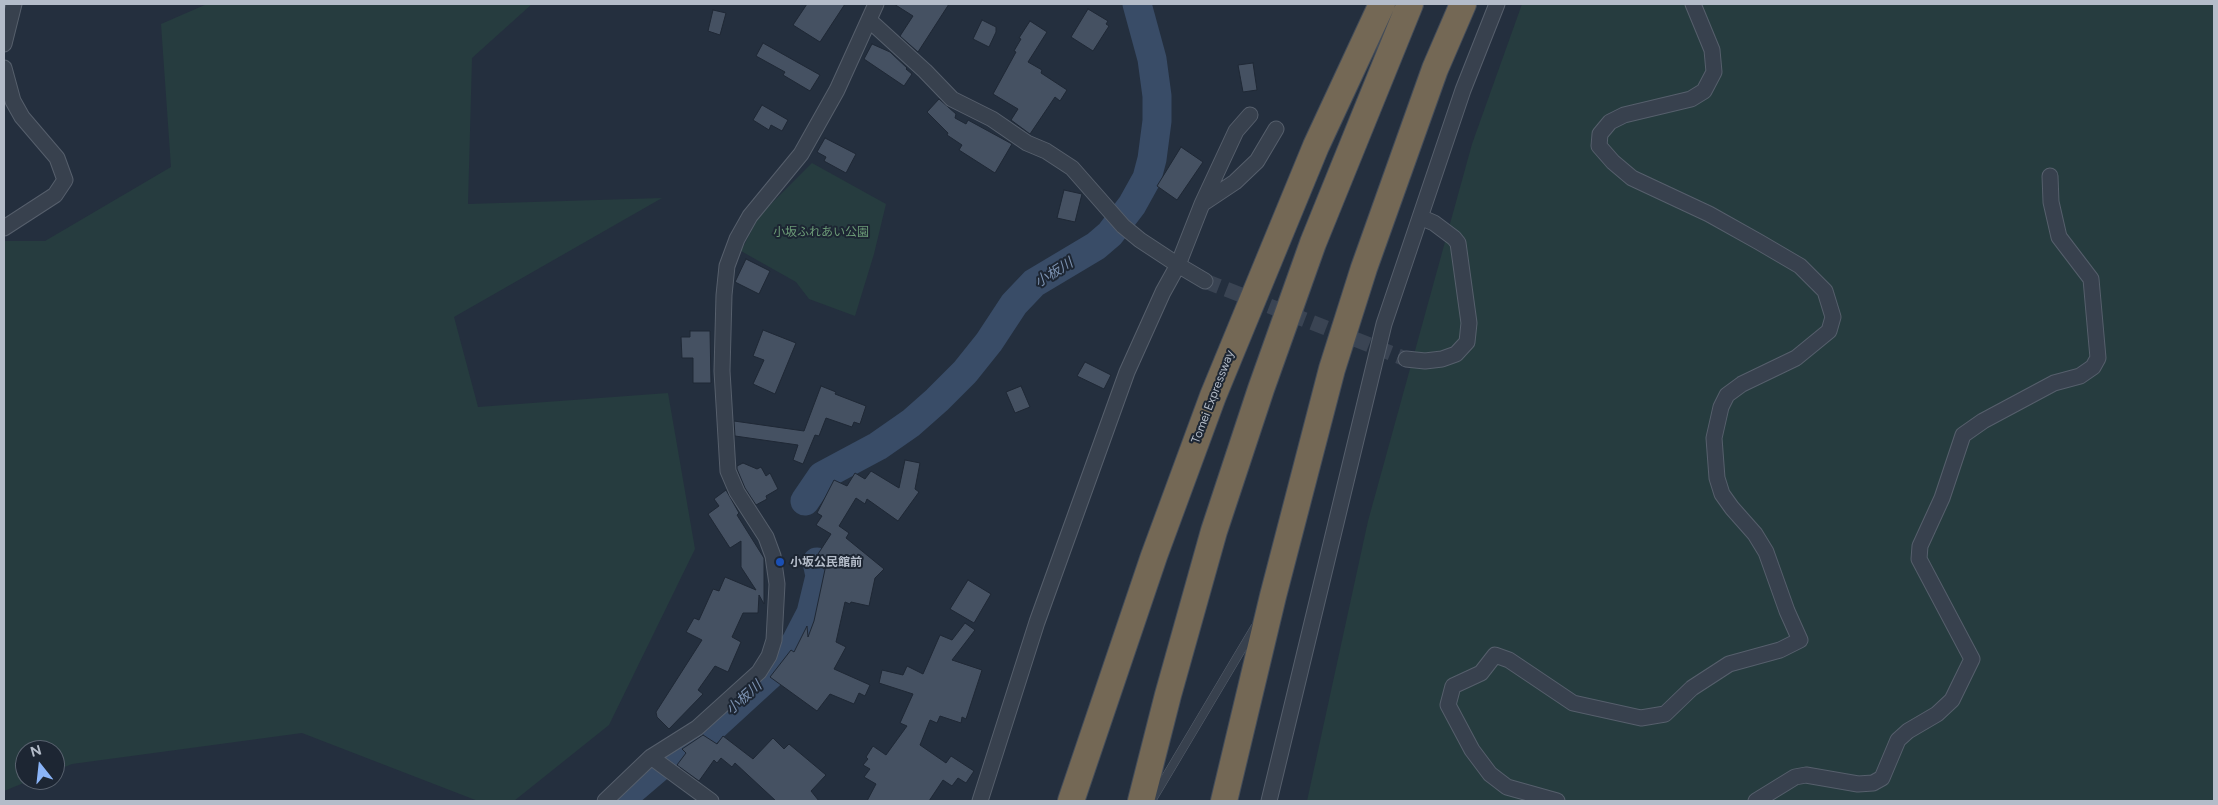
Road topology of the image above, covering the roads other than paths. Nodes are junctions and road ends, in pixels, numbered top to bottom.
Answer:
1 (14, 4) edge
2 (876, 4) edge
3 (1382, 4) edge
4 (1410, 4) edge
5 (1463, 4) edge
6 (1497, 4) edge
7 (1693, 4) edge
8 (869, 20) junction
9 (4, 44) edge
10 (4, 68) edge
11 (1250, 115) dead end
12 (1276, 128) dead end
13 (2050, 176) dead end
14 (1202, 204) junction
15 (1420, 217) junction
16 (4, 228) edge
17 (1178, 266) junction
18 (1206, 281) tunnel mouth
19 (1406, 359) tunnel mouth
20 (1273, 596) junction
21 (651, 757) junction
22 (605, 801) edge
23 (711, 801) edge
24 (980, 801) edge
25 (1071, 801) edge
26 (1141, 801) edge
27 (1151, 801) edge
28 (1224, 801) edge
29 (1269, 801) edge
30 (1557, 801) edge
31 (1756, 801) edge

1 - 9 street
2 - 8 street
3 - 25 highway, Tomei Expressway
4 - 26 highway
5 - 20 highway
6 - 15 street
7 - 30 street
8 - 17 street
8 - 21 street
10 - 16 street
11 - 14 street
12 - 14 street
13 - 31 street
14 - 17 street
15 - 19 street
15 - 29 street
17 - 18 street
17 - 24 street
20 - 27 lane
20 - 28 highway
21 - 22 street
21 - 23 street

